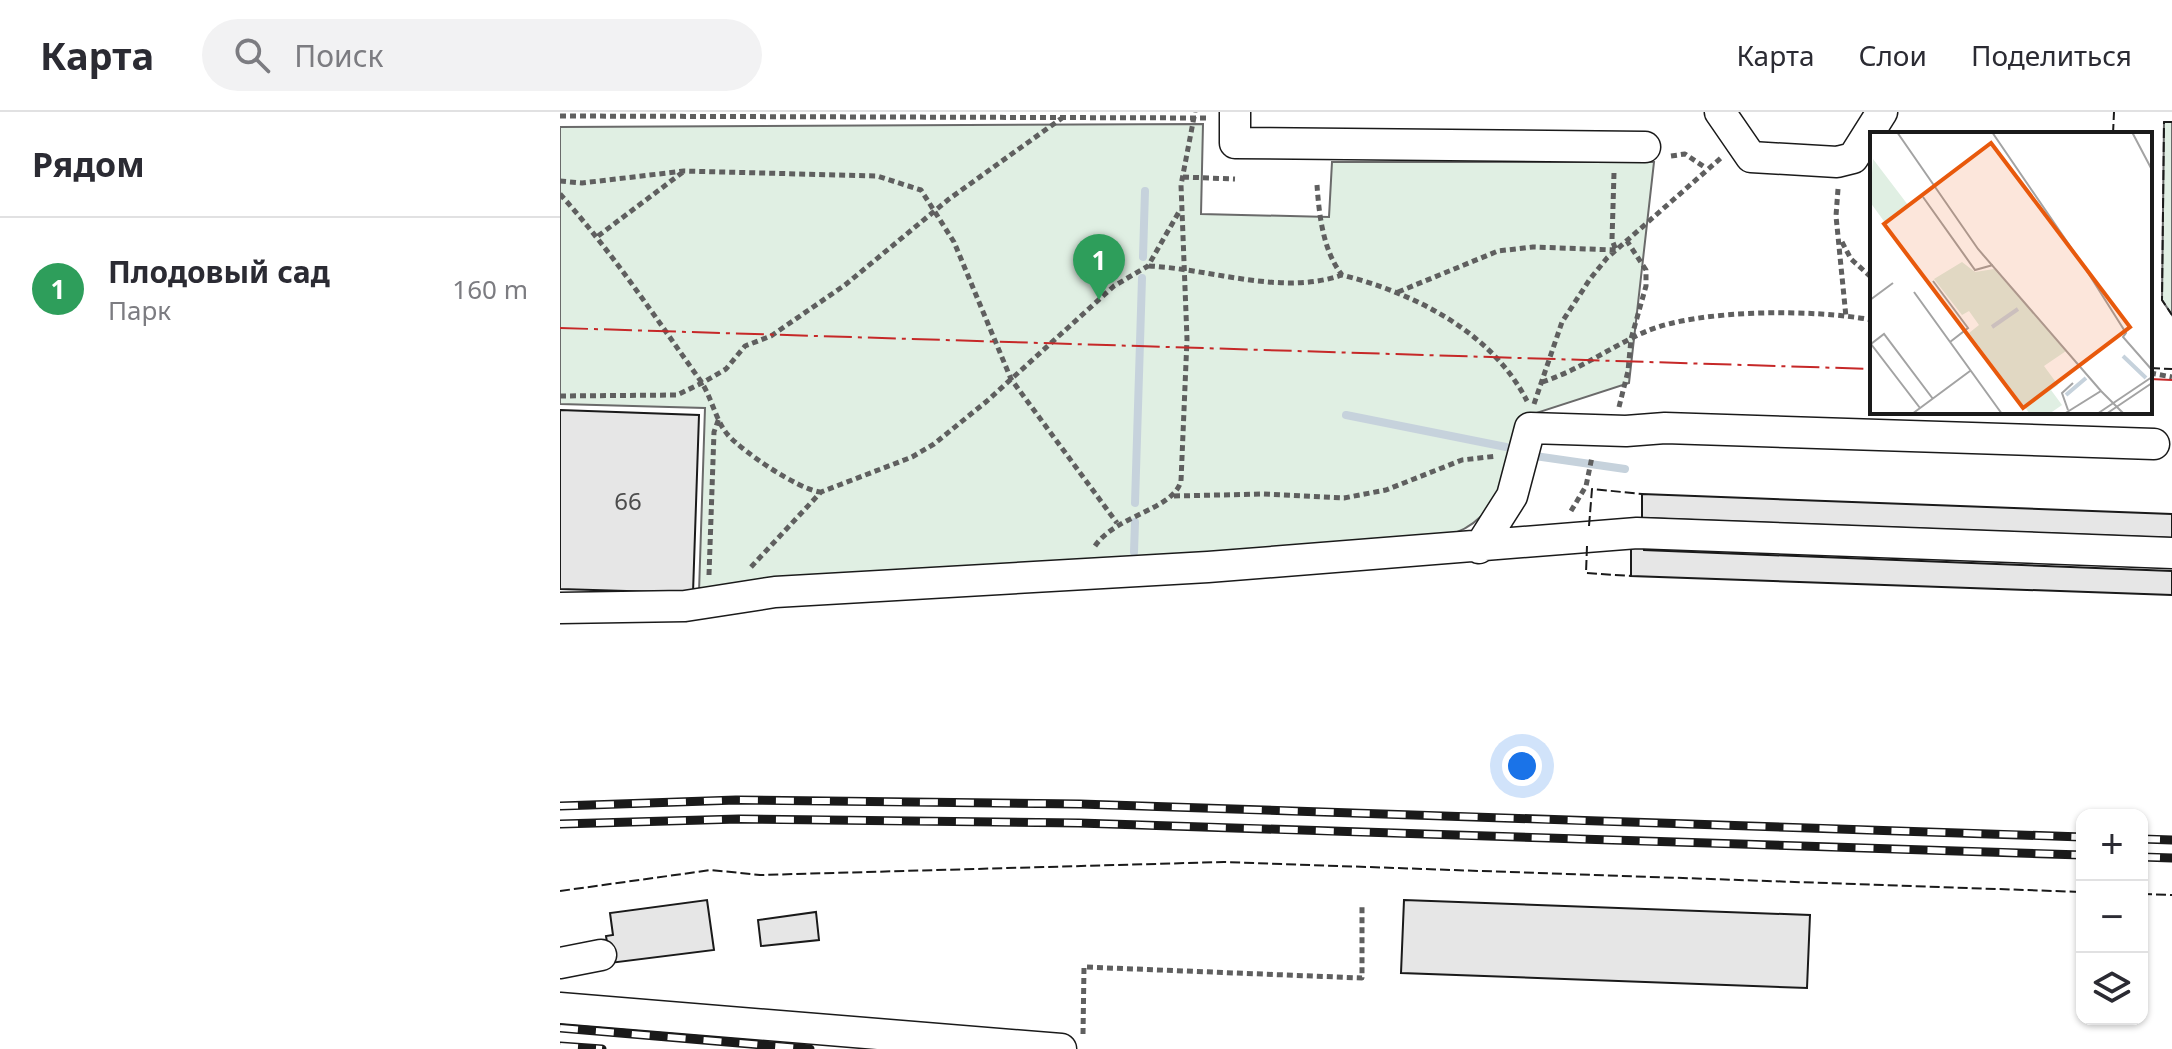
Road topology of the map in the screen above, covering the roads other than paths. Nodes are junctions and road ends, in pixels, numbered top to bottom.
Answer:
1 (1720, 112) edge
2 (1882, 112) edge
3 (1235, 115) edge
4 (1645, 147) dead end
5 (2154, 444) dead end
6 (1479, 548) junction
7 (2172, 553) edge
8 (560, 608) edge
9 (601, 955) dead end
10 (560, 963) edge
11 (560, 1008) edge
12 (1064, 1041) edge

1 - 2 lane
3 - 4 lane
5 - 6 lane
6 - 7 lane
6 - 8 lane
9 - 10 lane
11 - 12 lane

